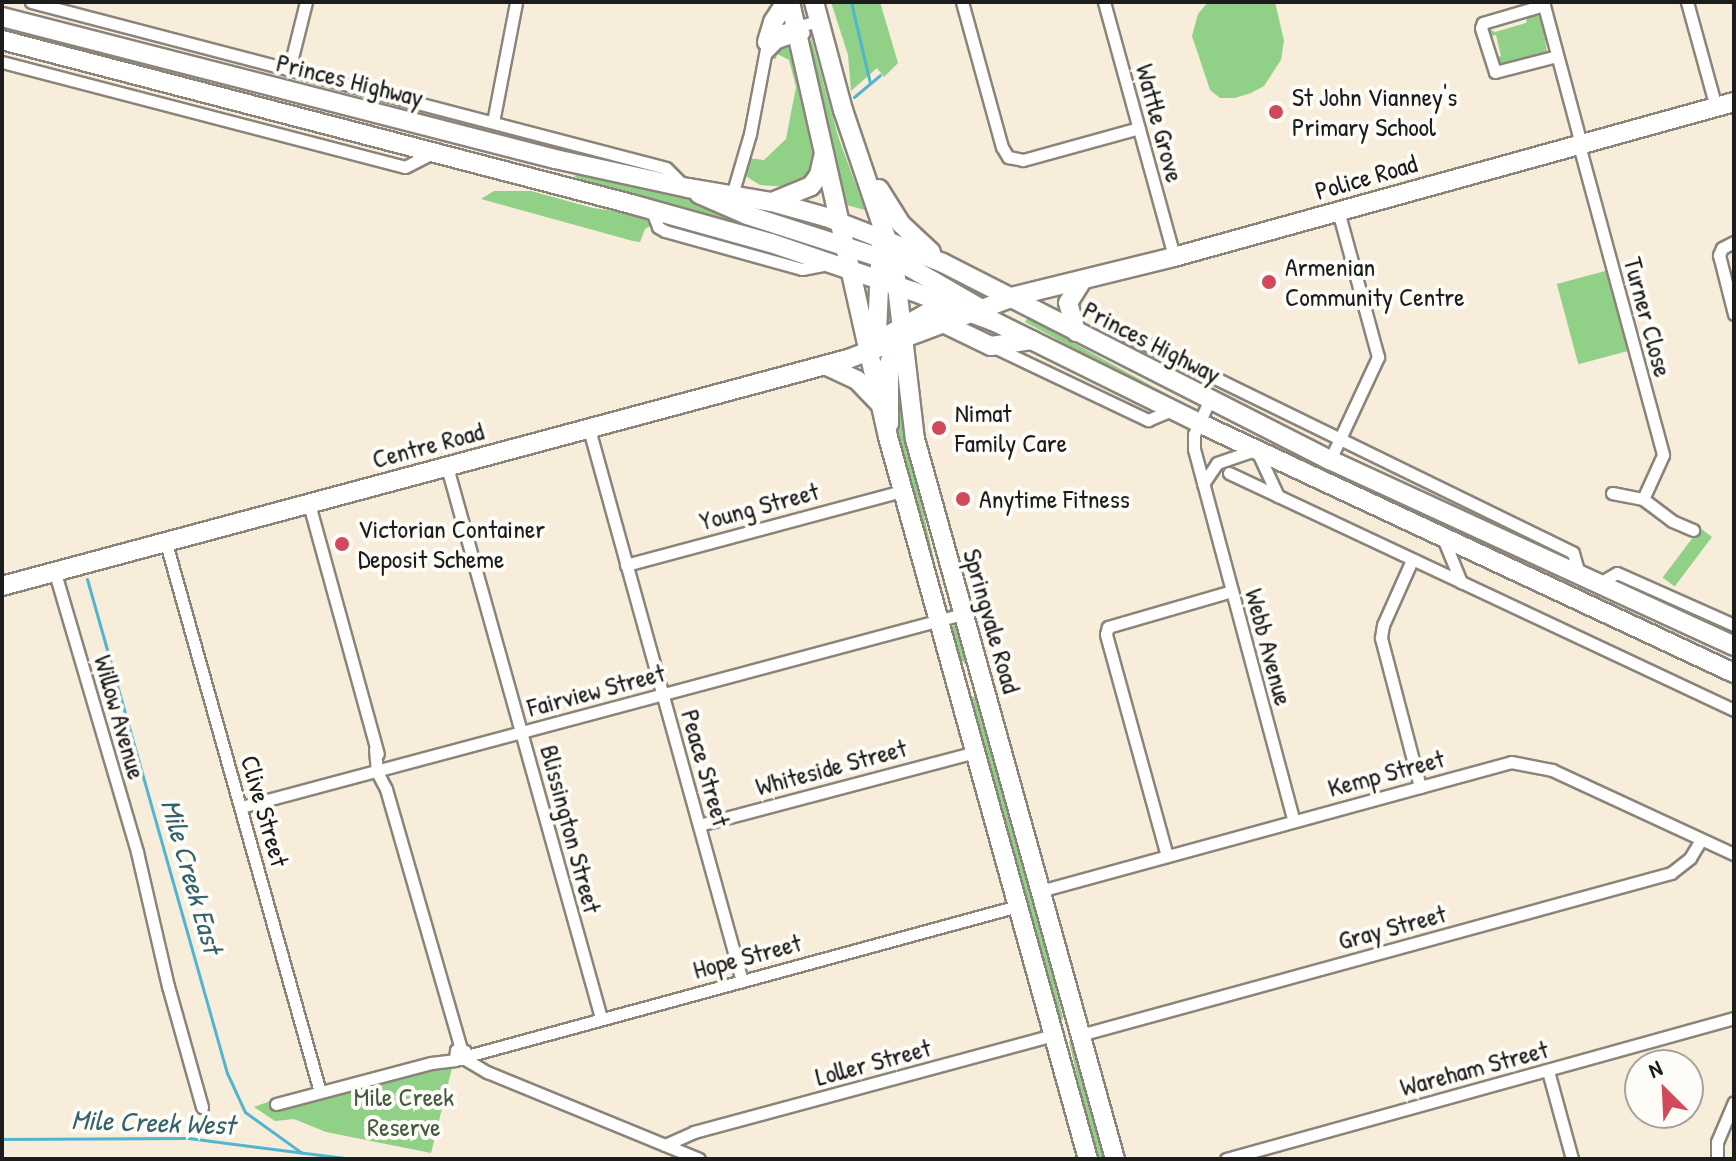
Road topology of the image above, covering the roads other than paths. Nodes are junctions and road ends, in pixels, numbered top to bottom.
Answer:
1 (31, 2) edge
2 (306, 2) edge
3 (516, 2) edge
4 (788, 2) edge
5 (814, 2) edge
6 (962, 2) edge
7 (1104, 2) edge
8 (1687, 2) edge
9 (1544, 4) edge
10 (2, 17) edge
11 (819, 21) junction
12 (797, 31) junction
13 (2, 40) edge
14 (766, 49) junction
15 (1557, 56) junction
16 (2, 62) edge
17 (289, 70) junction
18 (176, 86) junction
19 (170, 105) junction
20 (1725, 105) edge
21 (268, 110) junction
22 (493, 122) junction
23 (1139, 128) junction
24 (262, 129) junction
25 (484, 141) junction
26 (1580, 144) junction
27 (825, 147) junction
28 (434, 152) junction
29 (478, 164) junction
30 (864, 166) junction
31 (687, 188) junction
32 (732, 195) junction
33 (772, 202) junction
34 (1338, 211) junction
35 (842, 222) junction
36 (1734, 242) edge
37 (846, 246) junction
38 (889, 248) junction
39 (1174, 257) junction
40 (943, 263) junction
41 (851, 269) junction
42 (878, 278) junction
43 (1082, 281) junction
44 (898, 286) junction
45 (1011, 298) junction
46 (952, 306) junction
47 (982, 312) junction
48 (1734, 314) edge
49 (945, 324) junction
50 (1076, 332) junction
51 (1127, 335) dead end
52 (900, 337) junction
53 (1032, 340) junction
54 (990, 345) junction
55 (868, 352) junction
56 (825, 365) junction
57 (1209, 401) junction
58 (881, 405) junction
59 (1172, 410) junction
60 (1199, 423) junction
61 (589, 429) junction
62 (888, 437) junction
63 (1340, 439) junction
64 (1256, 450) junction
65 (1330, 460) junction
66 (447, 467) junction
67 (1229, 473) dead end
68 (1203, 484) junction
69 (903, 491) junction
70 (1612, 493) dead end
71 (1279, 497) junction
72 (1643, 499) junction
73 (309, 504) junction
74 (1693, 530) dead end
75 (1443, 538) junction
76 (166, 543) junction
77 (1412, 560) junction
78 (626, 565) junction
79 (55, 573) junction
80 (1461, 582) junction
81 (1588, 582) junction
82 (2, 586) edge
83 (1232, 591) junction
84 (963, 614) junction
85 (939, 621) junction
86 (1702, 621) junction
87 (1734, 625) edge
88 (1734, 646) edge
89 (1734, 673) edge
90 (662, 695) junction
91 (1734, 710) edge
92 (521, 732) junction
93 (975, 752) junction
94 (381, 771) junction
95 (1420, 787) junction
96 (241, 807) junction
97 (1294, 821) junction
98 (699, 825) junction
99 (1701, 840) junction
100 (1734, 854) edge
101 (1167, 856) junction
102 (1040, 891) junction
103 (1018, 906) junction
104 (742, 981) junction
105 (601, 1018) junction
106 (1734, 1018) edge
107 (1053, 1035) junction
108 (1080, 1035) junction
109 (460, 1055) junction
110 (1548, 1071) junction
111 (320, 1092) junction
112 (1734, 1102) edge
113 (276, 1104) dead end
114 (202, 1107) dead end
115 (704, 1131) junction
116 (665, 1145) junction
117 (685, 1153) junction
118 (699, 1159) edge
119 (1088, 1159) edge
120 (1115, 1159) edge
121 (1226, 1159) edge
122 (1572, 1159) edge
123 (1717, 1159) edge

1 - 17 street, Princes Highway
2 - 17 street
3 - 22 street
4 - 12 main road, Springvale Road
4 - 14 main road
5 - 11 main road, Springvale Road
6 - 23 street
7 - 23 street, Wattle Grove
8 - 20 street
9 - 15 street, Turner Close
9 - 15 street
10 - 25 main road, Princes Highway
11 - 12 street
11 - 30 main road, Springvale Road
12 - 14 street
12 - 27 main road, Springvale Road
13 - 18 main road, Princes Highway
14 - 32 street
15 - 26 street, Turner Close
16 - 19 street
17 - 22 street, Princes Highway
18 - 19 street
18 - 21 main road, Princes Highway
19 - 24 street
20 - 26 main road, Police Road
21 - 24 street
21 - 28 main road, Princes Highway
22 - 31 street, Princes Highway
23 - 39 street, Wattle Grove
24 - 28 street
25 - 29 main road
25 - 31 main road, Princes Highway
26 - 34 main road, Police Road
26 - 72 street, Turner Close
27 - 33 main road
27 - 35 main road, Springvale Road
28 - 29 main road, Princes Highway
29 - 41 main road, Princes Highway
30 - 38 main road, Springvale Road
30 - 40 main road
31 - 32 main road, Princes Highway
31 - 37 main road, Princes Highway
32 - 33 main road, Princes Highway
33 - 35 main road, Princes Highway
34 - 39 main road, Police Road
34 - 63 street
35 - 37 main road, Springvale Road
35 - 38 main road, Princes Highway
36 - 48 street
37 - 38 main road, Princes Highway
37 - 41 main road, Springvale Road
38 - 40 main road, Princes Highway
38 - 42 main road
38 - 44 main road, Springvale Road
38 - 47 main road, Princes Highway
39 - 43 main road, Police Road
40 - 45 main road, Princes Highway
41 - 42 main road, Princes Highway
41 - 55 main road, Springvale Road
42 - 44 main road, Princes Highway
42 - 55 main road
43 - 45 main road, Police Road
43 - 50 main road
44 - 46 main road, Princes Highway
44 - 52 main road, Springvale Road
45 - 47 main road, Police Road
45 - 50 main road, Princes Highway
46 - 47 main road, Princes Highway
46 - 52 main road, Centre Road
47 - 49 main road, Centre Road
47 - 53 main road, Princes Highway
49 - 52 main road, Centre Road
49 - 54 main road
50 - 57 main road, Princes Highway
51 - 63 street, Princes Highway
52 - 55 main road, Centre Road
52 - 62 main road
52 - 84 main road, Springvale Road
53 - 54 main road
53 - 59 main road, Princes Highway
54 - 59 street, Princes Highway
55 - 56 main road, Centre Road
55 - 58 main road, Springvale Road
56 - 58 main road
56 - 61 main road, Centre Road
57 - 60 street, Webb Avenue
57 - 65 main road, Princes Highway
58 - 62 main road, Springvale Road
59 - 60 main road, Princes Highway
60 - 64 main road, Princes Highway
60 - 68 street, Webb Avenue
61 - 66 main road, Centre Road
61 - 78 street, Peace Street
62 - 69 main road, Springvale Road
63 - 65 street
63 - 81 street, Princes Highway
64 - 68 street
64 - 71 street
64 - 75 main road, Princes Highway
65 - 81 main road, Princes Highway
66 - 73 main road, Centre Road
66 - 92 street, Blissington Street
67 - 71 street
68 - 83 street, Webb Avenue
69 - 78 street, Young Street
69 - 85 main road, Springvale Road
70 - 72 street
71 - 77 street
72 - 74 street
73 - 76 main road, Centre Road
73 - 94 street
75 - 80 street
75 - 89 main road, Princes Highway
76 - 79 main road, Centre Road
76 - 96 street, Clive Street
77 - 80 street
77 - 95 street
78 - 90 street, Peace Street
79 - 82 main road, Centre Road
79 - 114 street, Willow Avenue
80 - 91 street
81 - 86 main road, Princes Highway
83 - 97 street, Webb Avenue
83 - 101 street
84 - 85 street, Fairview Street
84 - 102 main road, Springvale Road
85 - 90 street, Fairview Street
85 - 93 main road, Springvale Road
86 - 87 street, Princes Highway
86 - 88 main road, Princes Highway
90 - 92 street, Fairview Street
90 - 98 street, Peace Street
92 - 94 street, Fairview Street
92 - 105 street, Blissington Street
93 - 98 street, Whiteside Street
93 - 103 main road, Springvale Road
94 - 96 street, Fairview Street
94 - 109 street
95 - 97 street, Kemp Street
95 - 99 street, Kemp Street
96 - 111 street, Clive Street
97 - 101 street, Kemp Street
98 - 104 street, Peace Street
99 - 100 street, Kemp Street
99 - 108 street, Gray Street
101 - 102 street, Kemp Street
102 - 108 main road, Springvale Road
103 - 104 street, Hope Street
103 - 107 main road, Springvale Road
104 - 105 street, Hope Street
105 - 109 street, Hope Street
106 - 110 street, Wareham Street
107 - 108 main road
107 - 115 street, Loller Street
107 - 119 main road, Springvale Road
108 - 120 main road, Springvale Road
109 - 111 street, Hope Street
109 - 116 street
110 - 121 street, Wareham Street
110 - 122 street
111 - 113 street, Hope Street
112 - 123 street
115 - 116 street, Loller Street
115 - 117 street
116 - 117 street
117 - 118 street

